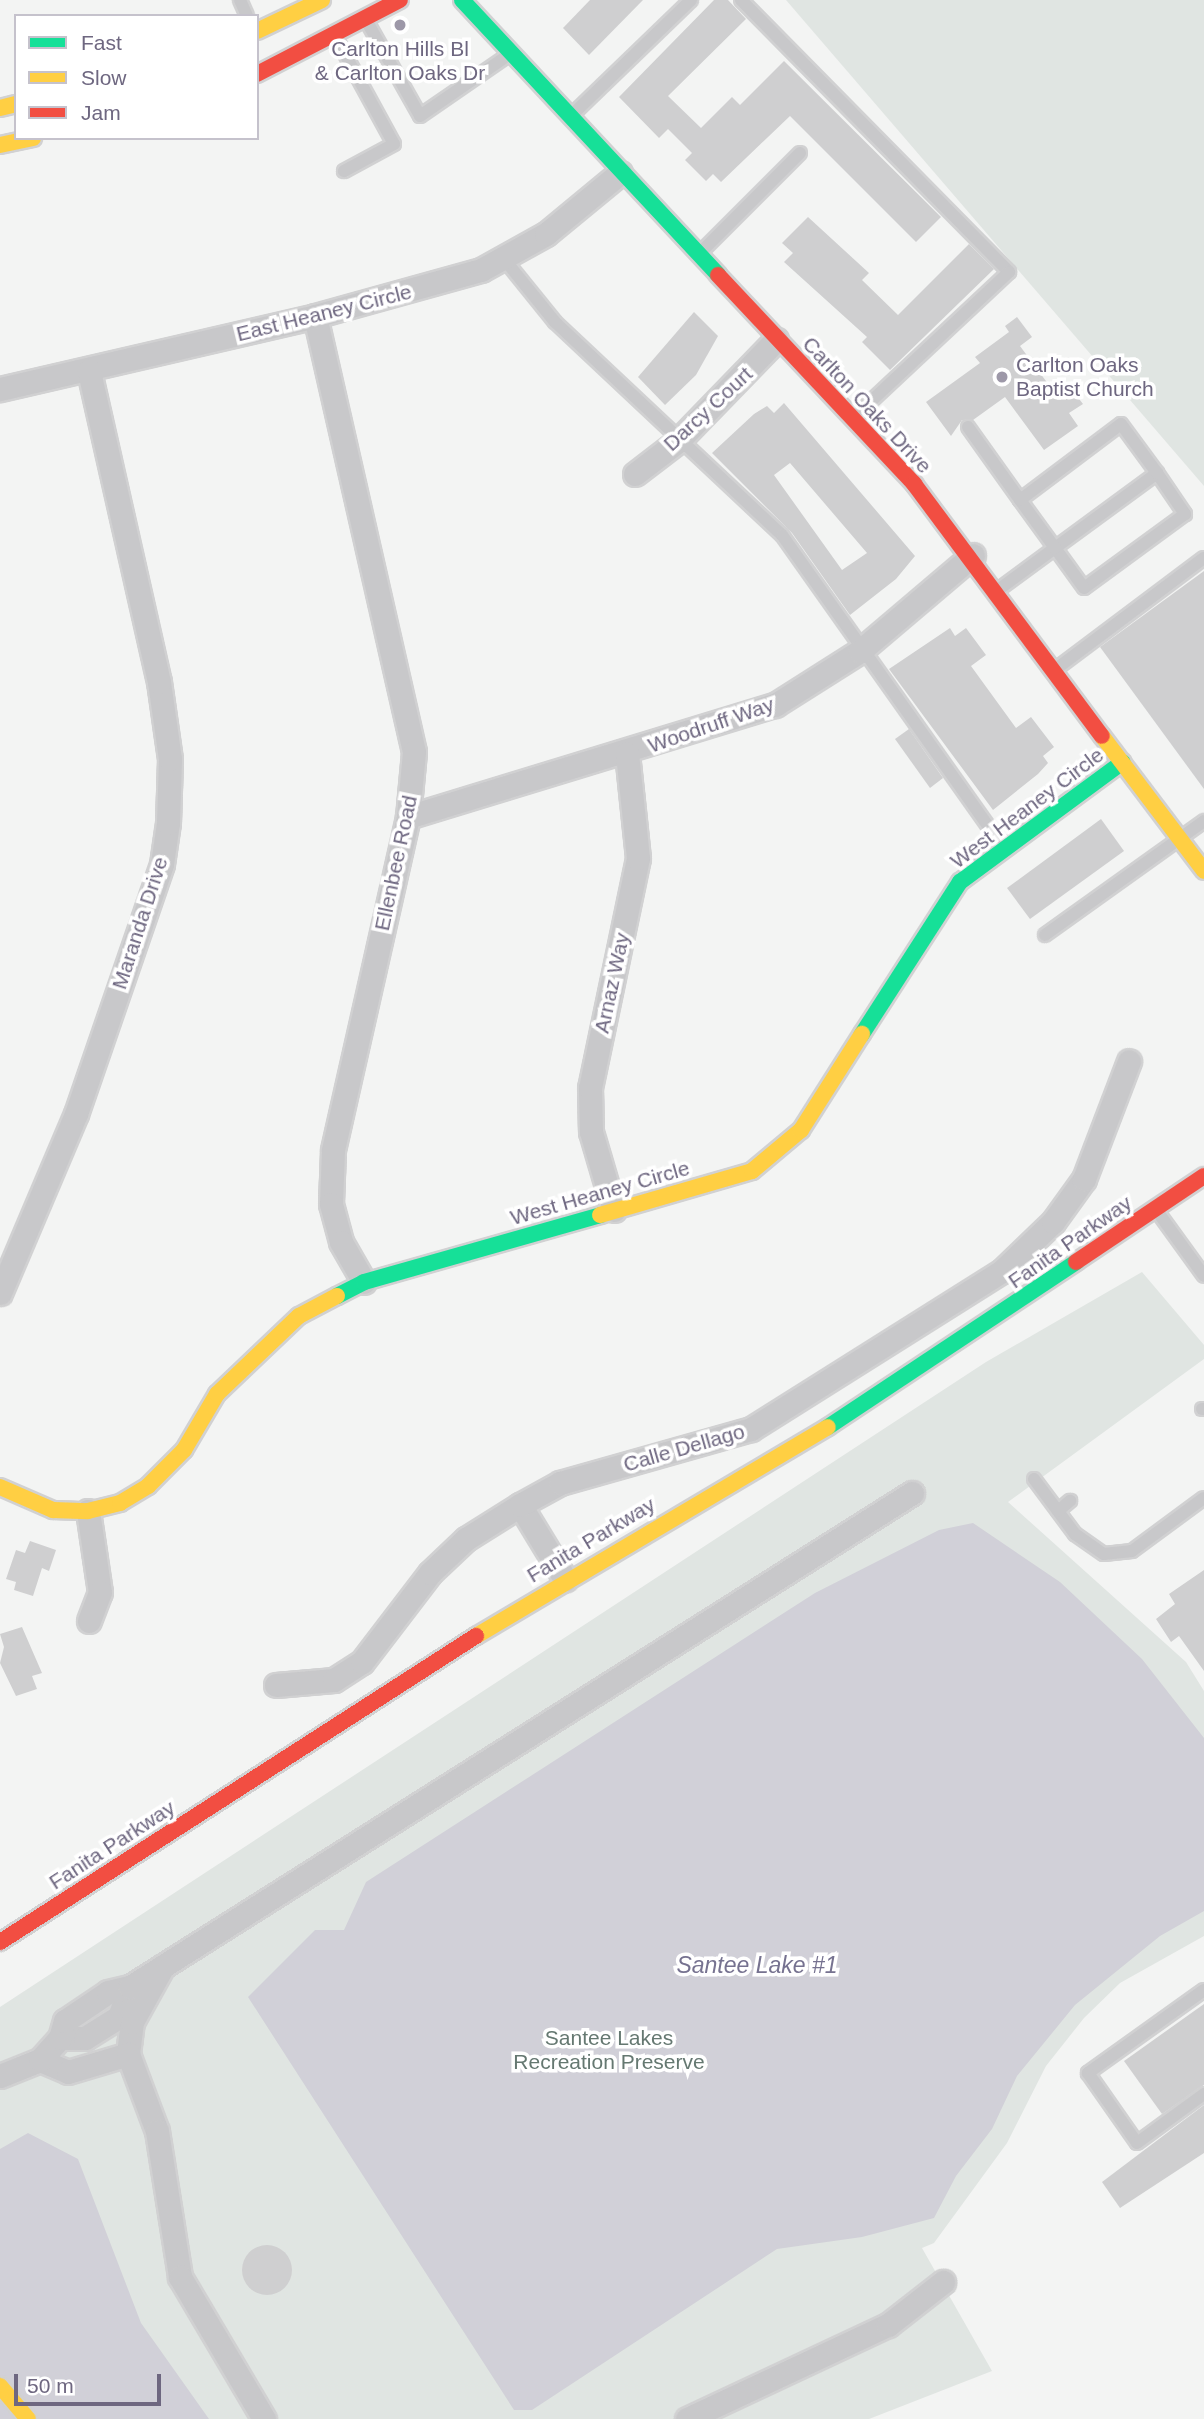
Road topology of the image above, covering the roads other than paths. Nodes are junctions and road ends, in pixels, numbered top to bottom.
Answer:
1 (322, 0) edge
2 (400, 0) edge
3 (462, 0) edge
4 (691, 0) edge
5 (741, 0) edge
6 (366, 19) junction
7 (259, 30) edge
8 (334, 34) junction
9 (511, 54) junction
10 (259, 73) edge
11 (569, 117) junction
12 (24, 140) edge
13 (0, 145) edge
14 (800, 153) dead end
15 (344, 172) dead end
16 (620, 173) junction
17 (700, 253) junction
18 (504, 260) junction
19 (315, 316) junction
20 (776, 340) junction
21 (89, 371) junction
22 (0, 389) edge
23 (855, 416) junction
24 (968, 427) dead end
25 (678, 441) junction
26 (1157, 473) junction
27 (635, 474) dead end
28 (1020, 500) junction
29 (1055, 548) junction
30 (972, 555) junction
31 (1204, 558) edge
32 (998, 590) junction
33 (860, 651) junction
34 (1056, 669) junction
35 (627, 754) junction
36 (1123, 762) junction
37 (408, 817) junction
38 (1204, 821) edge
39 (1180, 839) junction
40 (1004, 849) junction
41 (1204, 871) edge
42 (1045, 935) dead end
43 (1129, 1061) dead end
44 (1204, 1176) edge
45 (1154, 1208) junction
46 (614, 1210) junction
47 (1204, 1276) edge
48 (364, 1282) junction
49 (0, 1293) edge
50 (1034, 1479) dead end
51 (0, 1487) edge
52 (912, 1493) dead end
53 (1204, 1498) edge
54 (1070, 1501) dead end
55 (520, 1505) junction
56 (88, 1511) junction
57 (1058, 1511) junction
58 (565, 1578) junction
59 (89, 1621) dead end
60 (276, 1685) dead end
61 (0, 1942) edge
62 (167, 1960) junction
63 (1204, 1990) edge
64 (128, 2054) junction
65 (40, 2060) junction
66 (0, 2076) edge
67 (1204, 2094) edge
68 (943, 2281) dead end
69 (0, 2386) edge
70 (28, 2419) edge
71 (264, 2419) edge
72 (687, 2419) edge

1 - 7 street
2 - 6 street
3 - 9 street, Carlton Oaks Drive
4 - 11 lane
5 - 23 lane
6 - 8 street
6 - 9 lane
8 - 10 street
8 - 15 lane
9 - 11 street, Carlton Oaks Drive
11 - 16 street, Carlton Oaks Drive
12 - 13 street
14 - 17 lane
16 - 17 street, Carlton Oaks Drive
16 - 18 street, East Heaney Circle
17 - 20 street, Carlton Oaks Drive
18 - 19 street, East Heaney Circle
18 - 25 lane
19 - 21 street, East Heaney Circle
19 - 37 street, Ellenbee Road
20 - 23 street, Carlton Oaks Drive
20 - 25 street, Darcy Court
21 - 22 street, East Heaney Circle
21 - 49 street, Maranda Drive
23 - 30 street, Carlton Oaks Drive
24 - 28 lane
25 - 27 street, Darcy Court
25 - 33 lane
26 - 28 lane
26 - 29 lane
26 - 29 lane
28 - 29 lane
29 - 32 lane
30 - 32 street, Carlton Oaks Drive
30 - 33 street, Woodruff Way
31 - 34 lane
32 - 34 street, Carlton Oaks Drive
33 - 35 street, Woodruff Way
33 - 40 lane
34 - 36 street, Carlton Oaks Drive
35 - 37 street, Woodruff Way
35 - 46 street, Arnaz Way
36 - 39 street, Carlton Oaks Drive
36 - 40 street, West Heaney Circle
37 - 48 street, Ellenbee Road
38 - 39 lane
39 - 41 street, Carlton Oaks Drive
39 - 42 lane
40 - 46 street, West Heaney Circle
43 - 55 street, Calle Dellago
44 - 45 street, Fanita Parkway
45 - 47 lane
45 - 58 street, Fanita Parkway
46 - 48 street, West Heaney Circle
48 - 56 street, West Heaney Circle
50 - 57 lane
51 - 56 street, West Heaney Circle
52 - 62 street
53 - 57 lane
54 - 57 lane
55 - 58 street
55 - 60 street, Calle Dellago
56 - 59 street
58 - 61 street, Fanita Parkway
62 - 64 street
62 - 65 street
63 - 67 lane
64 - 65 street
64 - 71 street
65 - 66 street
68 - 72 street
69 - 70 street

